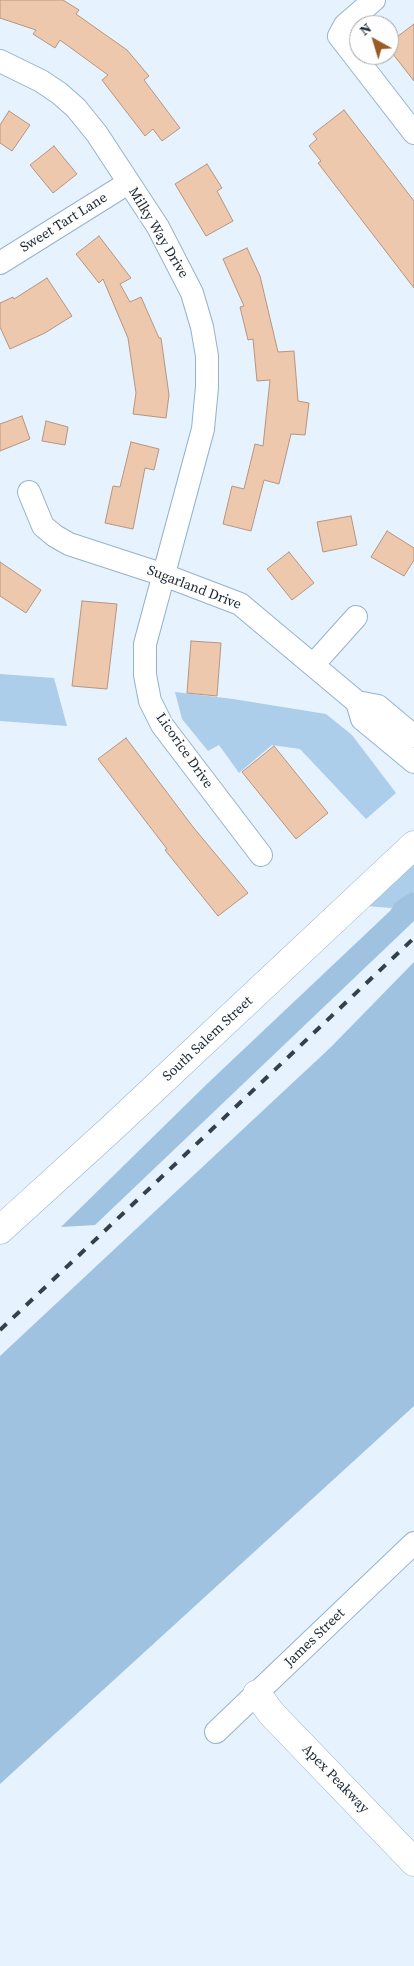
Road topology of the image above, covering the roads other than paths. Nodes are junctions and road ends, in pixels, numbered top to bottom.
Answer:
1 (374, 0) edge
2 (0, 61) edge
3 (414, 133) edge
4 (128, 182) junction
5 (0, 263) edge
6 (29, 492) dead end
7 (164, 576) junction
8 (356, 616) dead end
9 (313, 666) junction
10 (357, 702) junction
11 (414, 736) edge
12 (414, 762) edge
13 (414, 845) edge
14 (261, 855) dead end
15 (0, 1230) edge
16 (414, 1543) edge
17 (257, 1694) junction
18 (216, 1732) dead end
19 (414, 1862) edge

1 - 3 street
2 - 4 street, Milky Way Drive
4 - 5 street, Sweet Tart Lane
4 - 7 street, Milky Way Drive
6 - 7 street, Sugarland Drive
7 - 9 street, Sugarland Drive
7 - 14 street, Licorice Drive
8 - 9 street
9 - 10 street, Sugarland Drive
10 - 11 street, Sugarland Drive
10 - 12 street, Sugarland Drive
13 - 15 main road, South Salem Street
16 - 17 street, James Street
17 - 18 street, James Street
17 - 19 main road, Apex Peakway

